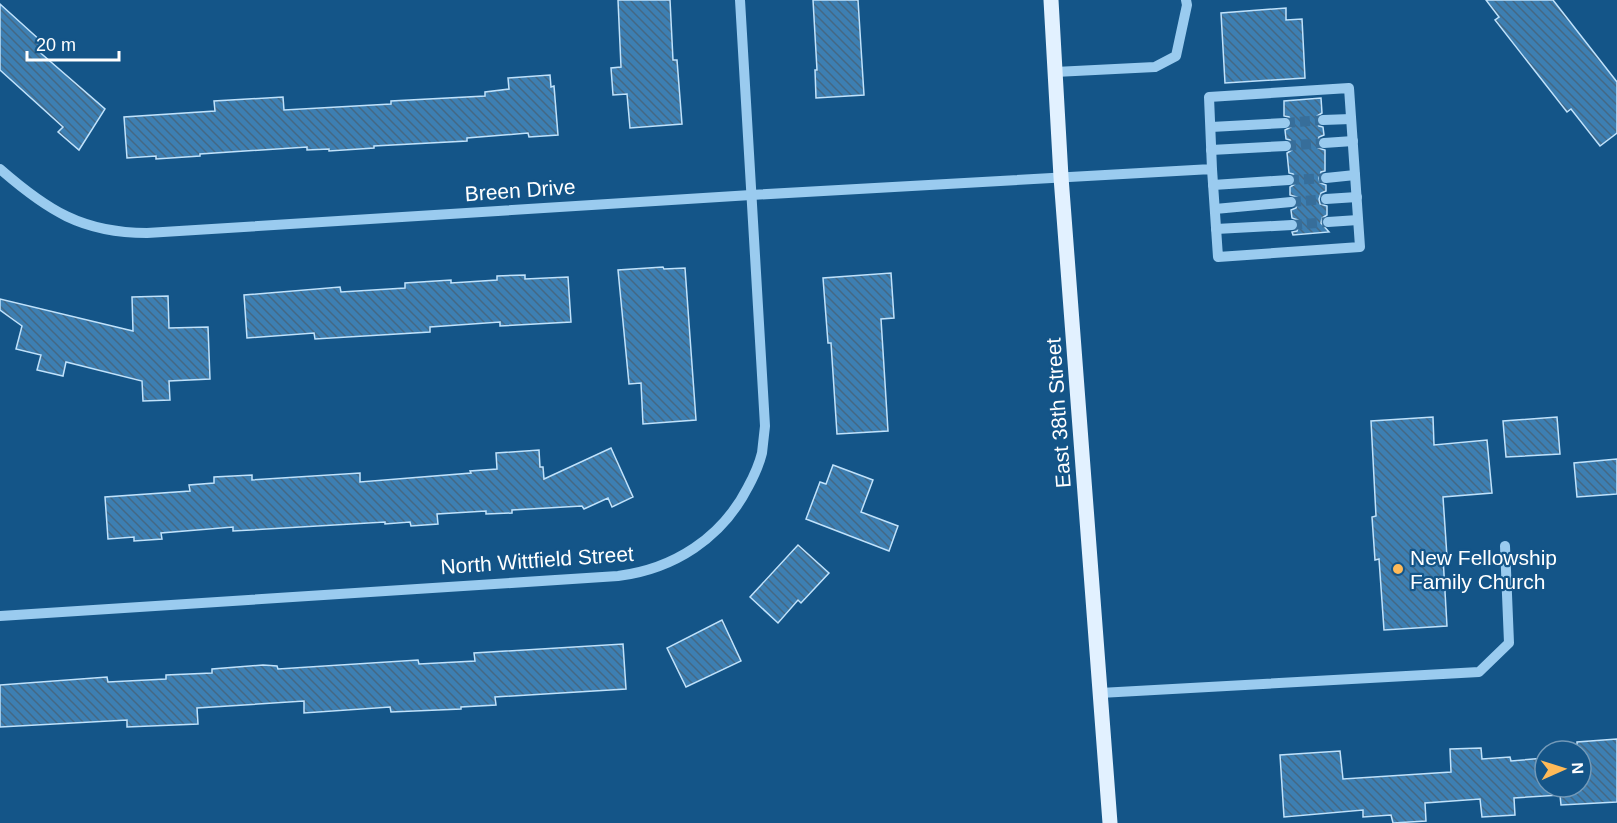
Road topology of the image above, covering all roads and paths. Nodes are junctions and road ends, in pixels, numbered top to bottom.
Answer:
1 (740, 0) edge
2 (1051, 0) edge
3 (1186, 0) edge
4 (1055, 72) junction
5 (1351, 119) junction
6 (1323, 120) tunnel mouth
7 (1285, 123) tunnel mouth
8 (1211, 127) junction
9 (1353, 141) junction
10 (1324, 143) tunnel mouth
11 (1286, 146) tunnel mouth
12 (1211, 150) junction
13 (0, 169) edge
14 (1212, 169) junction
15 (1355, 175) junction
16 (1061, 177) junction
17 (1326, 178) tunnel mouth
18 (1289, 180) tunnel mouth
19 (1213, 185) junction
20 (751, 195) junction
21 (1357, 197) junction
22 (1326, 199) tunnel mouth
23 (1291, 202) tunnel mouth
24 (1215, 209) junction
25 (1358, 220) junction
26 (1328, 222) tunnel mouth
27 (1292, 225) tunnel mouth
28 (1216, 229) junction
29 (1505, 546) dead end
30 (0, 616) edge
31 (1100, 693) junction
32 (1110, 823) edge

1 - 20 street, North Wittfield Street
2 - 4 main road, East 38th Street
3 - 4 street
4 - 16 main road, East 38th Street
5 - 6 street
5 - 8 street
5 - 9 street
7 - 8 street
8 - 12 street
9 - 10 street
9 - 15 street
11 - 12 street
12 - 14 street
13 - 20 street, Breen Drive
14 - 16 street, Breen Drive
14 - 19 street
15 - 17 street
15 - 21 street
16 - 20 street, Breen Drive
16 - 31 main road, East 38th Street
18 - 19 street
19 - 24 street
20 - 30 street, North Wittfield Street
21 - 22 street
21 - 25 street
23 - 24 street
24 - 28 street
25 - 26 street
25 - 28 street
27 - 28 street
29 - 31 street
31 - 32 main road, East 38th Street

